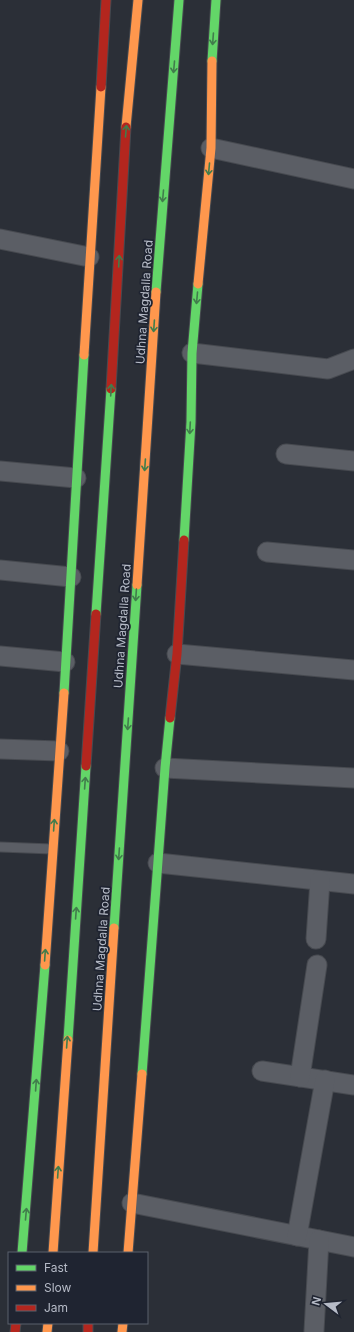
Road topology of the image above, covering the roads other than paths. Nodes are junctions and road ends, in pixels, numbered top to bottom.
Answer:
1 (106, 0) edge
2 (138, 0) edge
3 (179, 0) edge
4 (216, 0) edge
5 (211, 148) junction
6 (354, 179) edge
7 (0, 239) edge
8 (89, 257) junction
9 (192, 353) junction
10 (354, 359) edge
11 (286, 454) dead end
12 (354, 461) edge
13 (0, 471) edge
14 (76, 478) junction
15 (267, 552) dead end
16 (354, 560) edge
17 (0, 570) edge
18 (71, 577) junction
19 (177, 654) junction
20 (0, 656) edge
21 (65, 662) junction
22 (354, 670) edge
23 (0, 749) edge
24 (59, 751) junction
25 (165, 768) junction
26 (354, 778) edge
27 (0, 847) edge
28 (52, 850) junction
29 (158, 863) junction
30 (320, 881) junction
31 (354, 884) edge
32 (316, 939) dead end
33 (317, 965) dead end
34 (262, 1071) dead end
35 (300, 1076) junction
36 (325, 1080) junction
37 (354, 1084) edge
38 (132, 1203) junction
39 (297, 1236) junction
40 (319, 1240) junction
41 (354, 1247) edge
42 (22, 1252) edge
43 (53, 1252) edge
44 (93, 1252) edge
45 (128, 1252) edge
46 (314, 1331) edge

1 - 8 street
43 -> 2 street
3 -> 44 street, Udhna Magdalla Road
4 -> 5 street
5 - 6 street
5 -> 9 street
7 - 8 street
8 - 14 street
9 - 10 street
9 -> 19 street
11 - 12 street
13 - 14 street
14 - 18 street
15 - 16 street
17 - 18 street
18 - 21 street
19 - 22 street
19 - 25 street
20 - 21 street
21 - 24 street
23 - 24 street
28 -> 24 street
25 - 26 street
25 - 29 street
27 - 28 lane
42 -> 28 street
29 - 30 street
29 - 38 street
30 - 31 street
30 - 32 street
33 - 35 street
34 - 35 street
35 - 36 street
36 - 37 street
36 - 39 street
38 - 39 street
38 - 45 street
39 - 40 street
40 - 41 street
40 - 46 street

